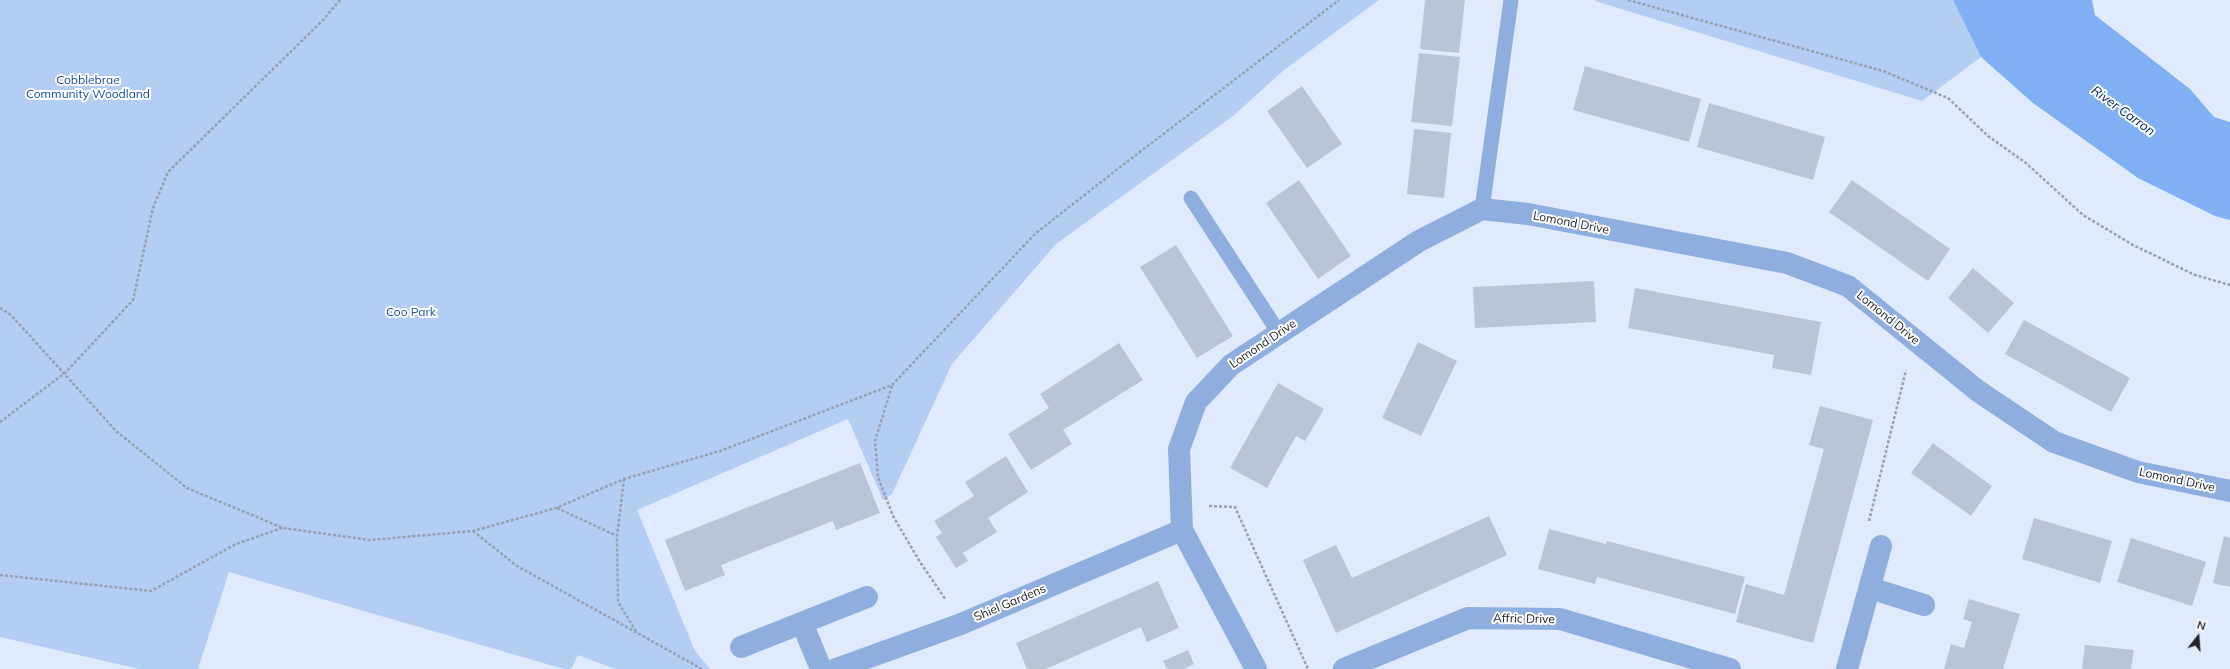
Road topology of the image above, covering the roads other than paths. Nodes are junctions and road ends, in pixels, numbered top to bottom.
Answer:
1 (1511, 0) edge
2 (1191, 198) dead end
3 (1482, 209) junction
4 (1279, 333) junction
5 (2230, 491) edge
6 (1182, 530) junction
7 (1882, 546) road end
8 (1870, 588) junction
9 (868, 597) dead end
10 (1924, 606) dead end
11 (802, 623) junction
12 (741, 647) dead end
13 (821, 669) edge
14 (836, 669) edge
15 (1256, 669) edge
16 (1344, 669) edge
17 (1730, 669) edge
18 (1847, 669) edge

1 - 3 lane
2 - 4 lane
3 - 4 street, Lomond Drive
3 - 5 street, Lomond Drive
4 - 6 street, Lomond Drive
6 - 14 street, Shiel Gardens
6 - 15 street, Lomond Drive
7 - 8 street
8 - 10 street
8 - 18 street
9 - 11 street
11 - 12 street
11 - 13 street
16 - 17 street, Affric Drive

